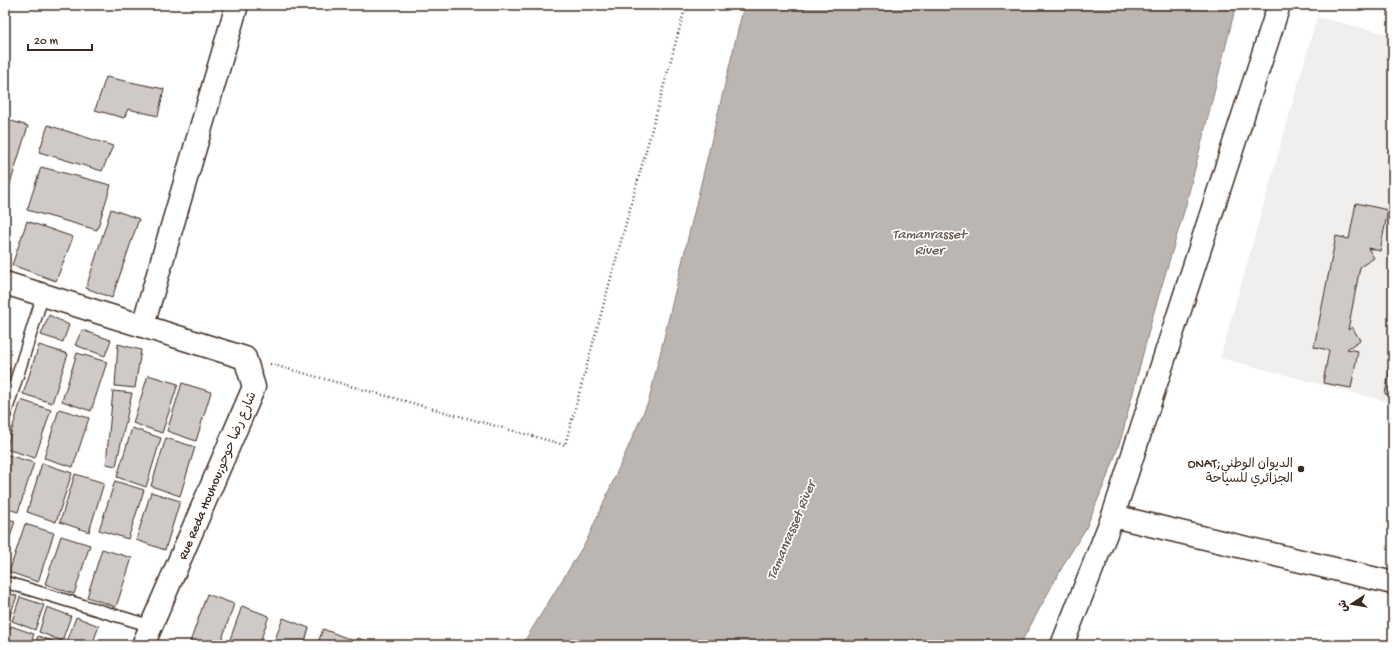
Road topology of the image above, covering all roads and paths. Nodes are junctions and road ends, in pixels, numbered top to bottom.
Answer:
1 (237, 5) edge
2 (686, 5) edge
3 (1279, 5) edge
4 (5, 283) edge
5 (43, 295) junction
6 (143, 325) junction
7 (245, 358) junction
8 (5, 415) edge
9 (1113, 516) junction
10 (5, 582) edge
11 (1393, 583) edge
12 (147, 636) edge
13 (1062, 645) edge

1 - 6 street
2 - 7 path
3 - 9 street
4 - 5 street
5 - 6 street
5 - 8 lane
6 - 7 street
7 - 12 street, Rue Reda Houhou;شارع رضا حوحو
9 - 11 street
9 - 13 street
10 - 12 lane

